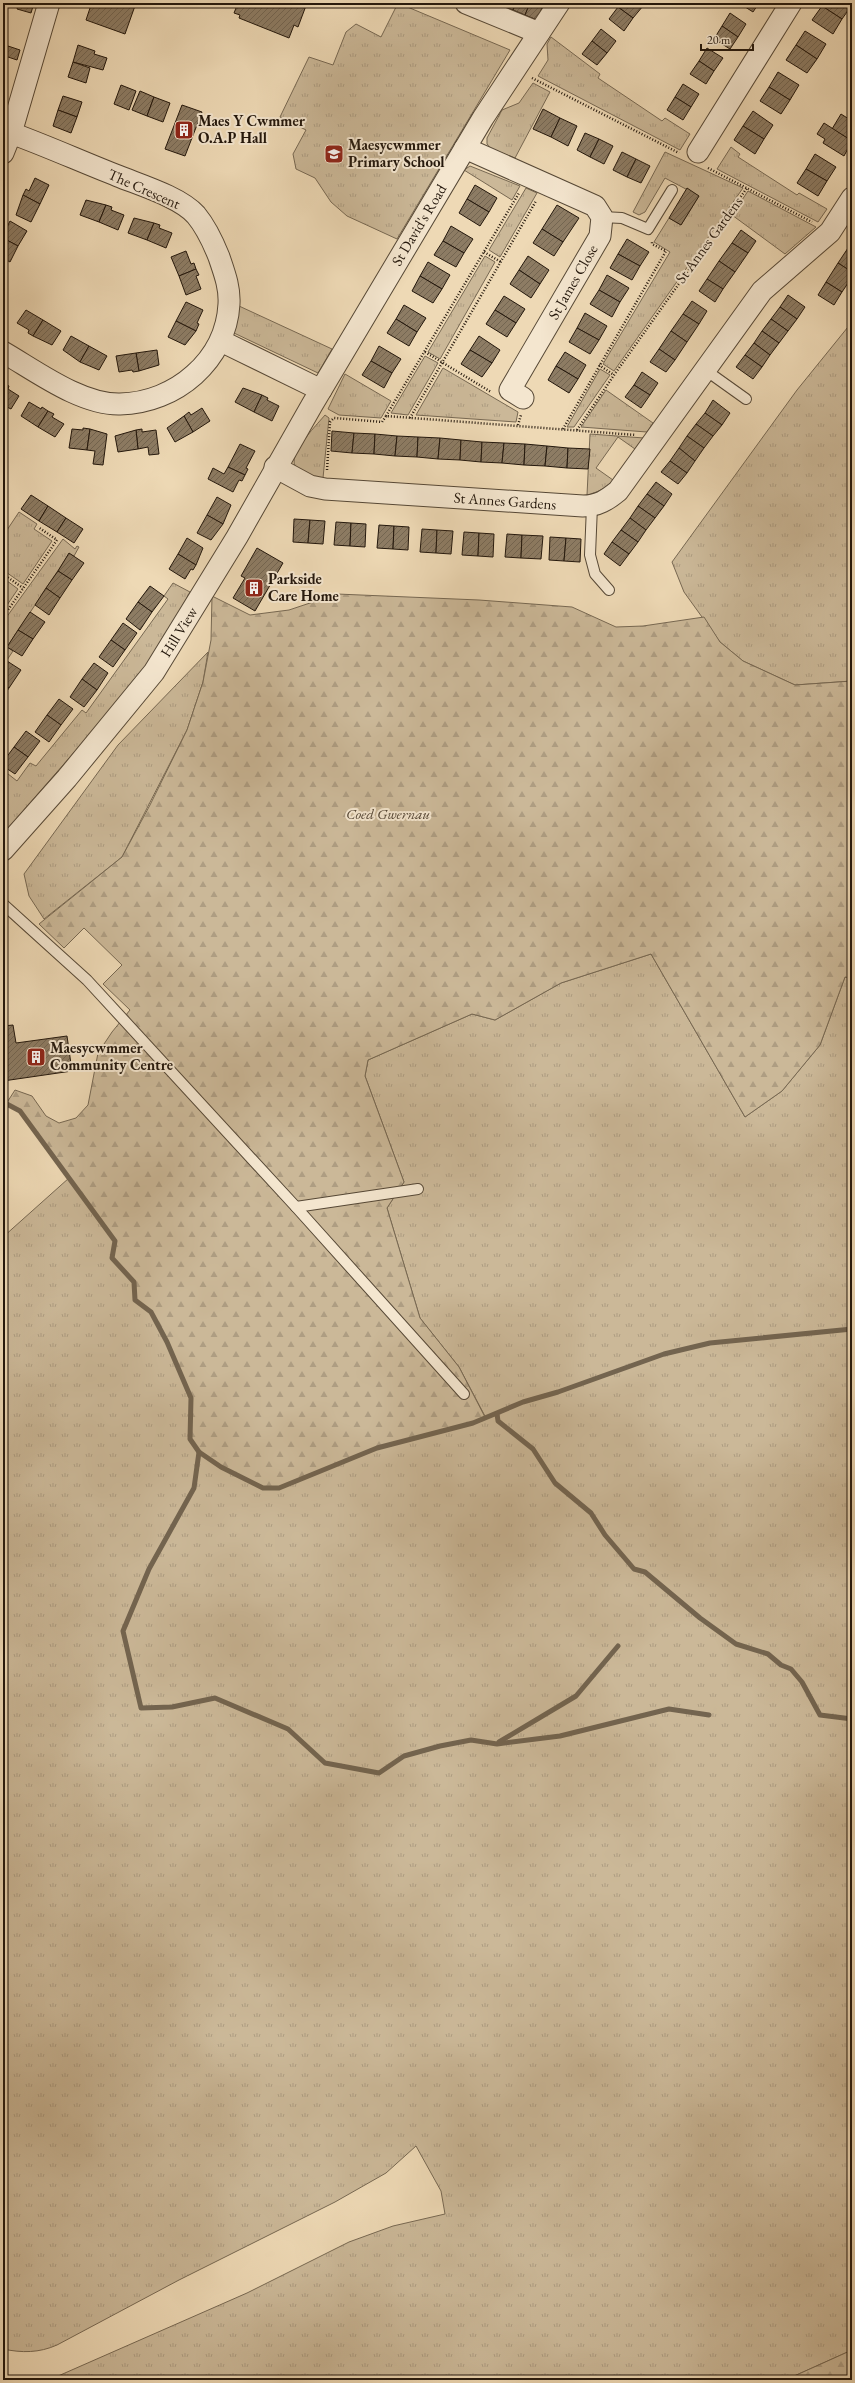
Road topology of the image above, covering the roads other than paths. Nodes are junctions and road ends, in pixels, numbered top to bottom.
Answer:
1 (466, 3) edge
2 (559, 3) edge
3 (791, 3) edge
4 (47, 12) edge
5 (539, 33) junction
6 (11, 133) junction
7 (465, 148) junction
8 (3, 153) edge
9 (697, 158) road end
10 (672, 190) dead end
11 (852, 198) edge
12 (602, 217) junction
13 (221, 341) junction
14 (3, 352) edge
15 (704, 369) junction
16 (321, 390) junction
17 (746, 399) dead end
18 (522, 404) road end
19 (275, 467) junction
20 (592, 506) junction
21 (609, 590) dead end
22 (3, 850) edge
23 (3, 904) edge
24 (418, 1190) dead end
25 (296, 1207) junction
26 (464, 1394) dead end

1 - 5 street
2 - 5 street, St David's Road
3 - 9 street
4 - 6 street
5 - 7 street, St David's Road
6 - 8 street
6 - 13 street, The Crescent
7 - 12 street
7 - 16 street, St David's Road
10 - 12 lane
11 - 15 street, St Annes Gardens
12 - 18 street, St James Close
13 - 14 street, The Crescent
13 - 16 street
15 - 17 lane
15 - 20 street, St Annes Gardens
16 - 19 street, Hill View
19 - 20 street, St Annes Gardens
19 - 22 street, Hill View
20 - 21 lane
23 - 25 lane
24 - 25 lane
25 - 26 lane

